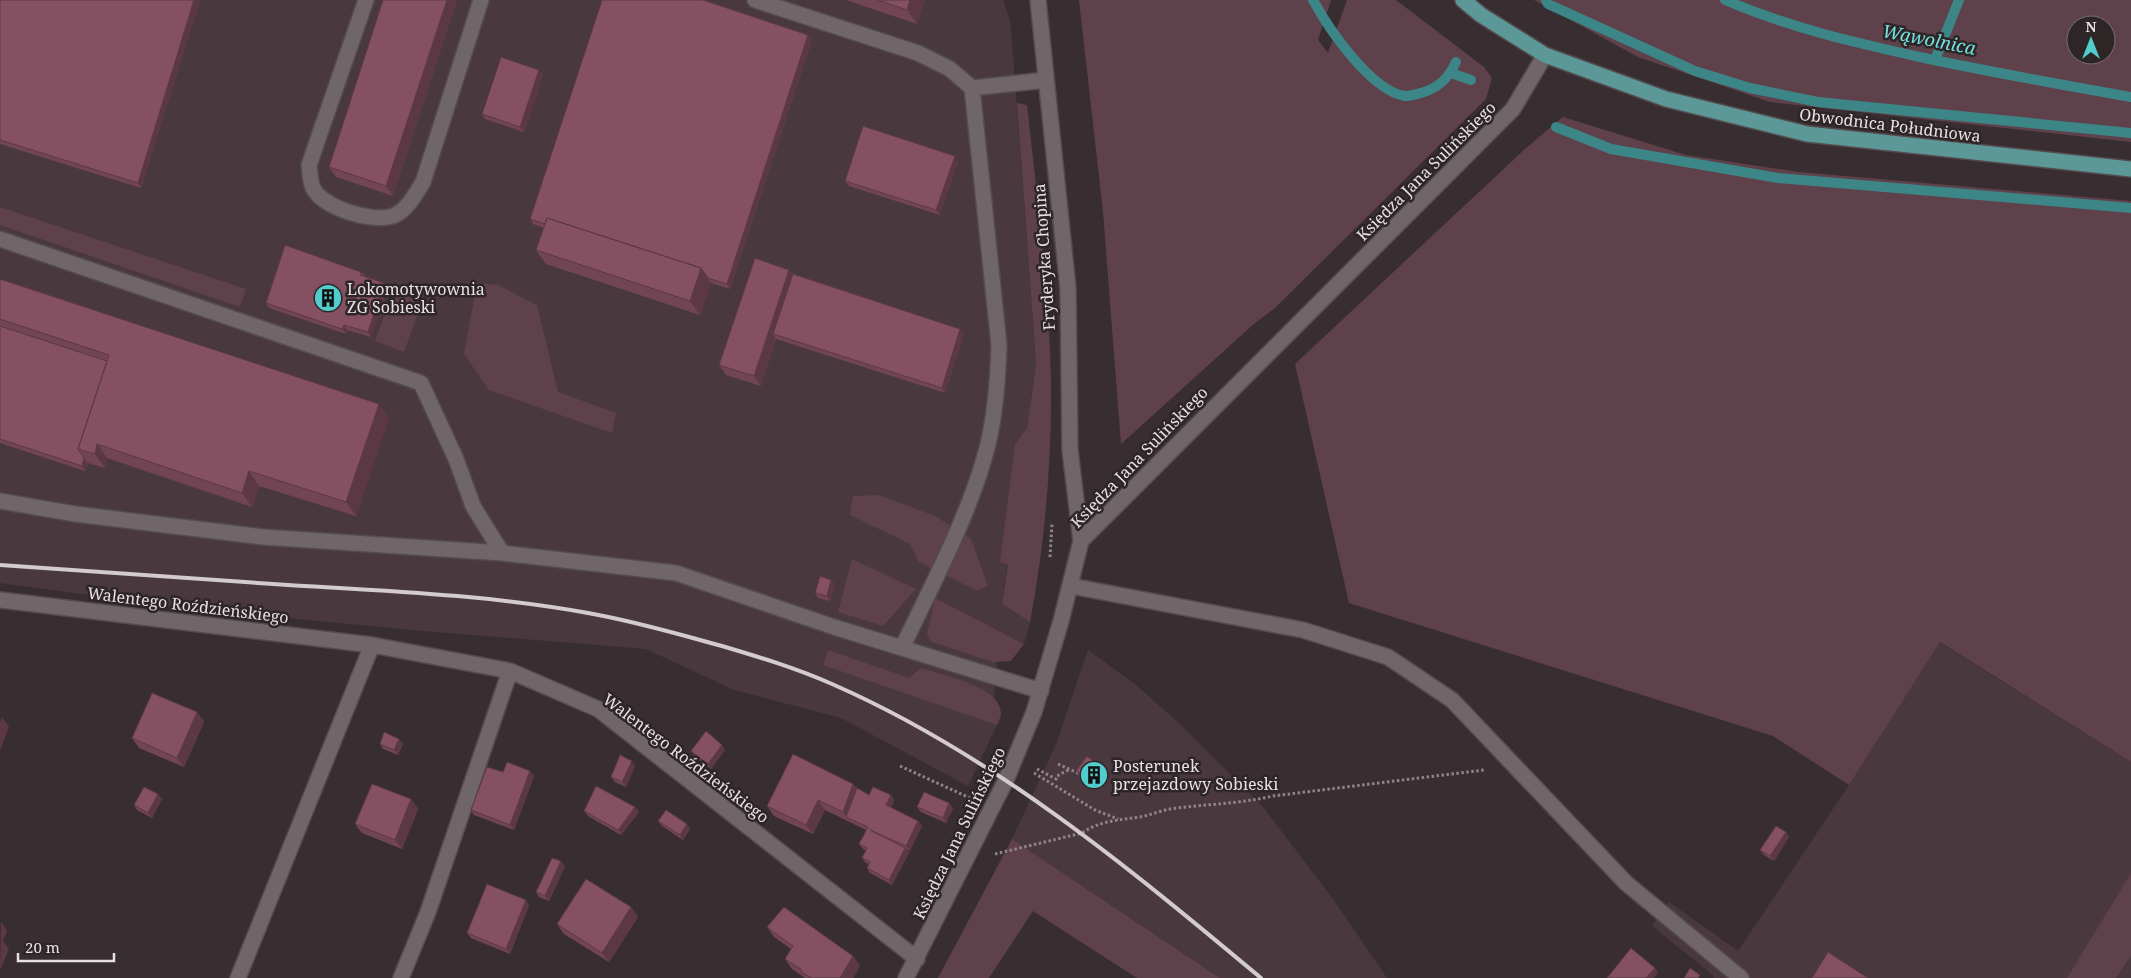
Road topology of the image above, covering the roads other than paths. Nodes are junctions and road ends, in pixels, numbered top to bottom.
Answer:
1 (366, 0) edge
2 (481, 0) edge
3 (755, 0) edge
4 (1038, 0) edge
5 (1463, 0) edge
6 (1545, 54) junction
7 (1046, 80) junction
8 (972, 88) junction
9 (2131, 169) edge
10 (0, 240) edge
11 (0, 501) edge
12 (1081, 541) junction
13 (502, 553) junction
14 (1071, 586) junction
15 (0, 600) edge
16 (372, 645) junction
17 (902, 648) junction
18 (510, 672) junction
19 (1041, 691) junction
20 (917, 959) junction
21 (238, 978) edge
22 (401, 978) edge
23 (906, 978) edge
24 (1741, 978) edge

1 - 2 street
3 - 8 street
4 - 7 street, Fryderyka Chopina
5 - 6 main road, Obwodnica Południowa
6 - 9 main road, Obwodnica Południowa
6 - 12 street, Księdza Jana Sulińskiego
7 - 8 street
7 - 12 street, Fryderyka Chopina
8 - 17 street
10 - 13 street
11 - 13 street
12 - 14 street, Księdza Jana Sulińskiego
13 - 17 street
14 - 19 street, Księdza Jana Sulińskiego
14 - 24 street
15 - 16 street, Walentego Roździeńskiego
16 - 18 street, Walentego Roździeńskiego
16 - 21 street
17 - 19 street
18 - 20 street, Walentego Roździeńskiego
18 - 22 street
19 - 20 street, Księdza Jana Sulińskiego
20 - 23 street, Księdza Jana Sulińskiego

